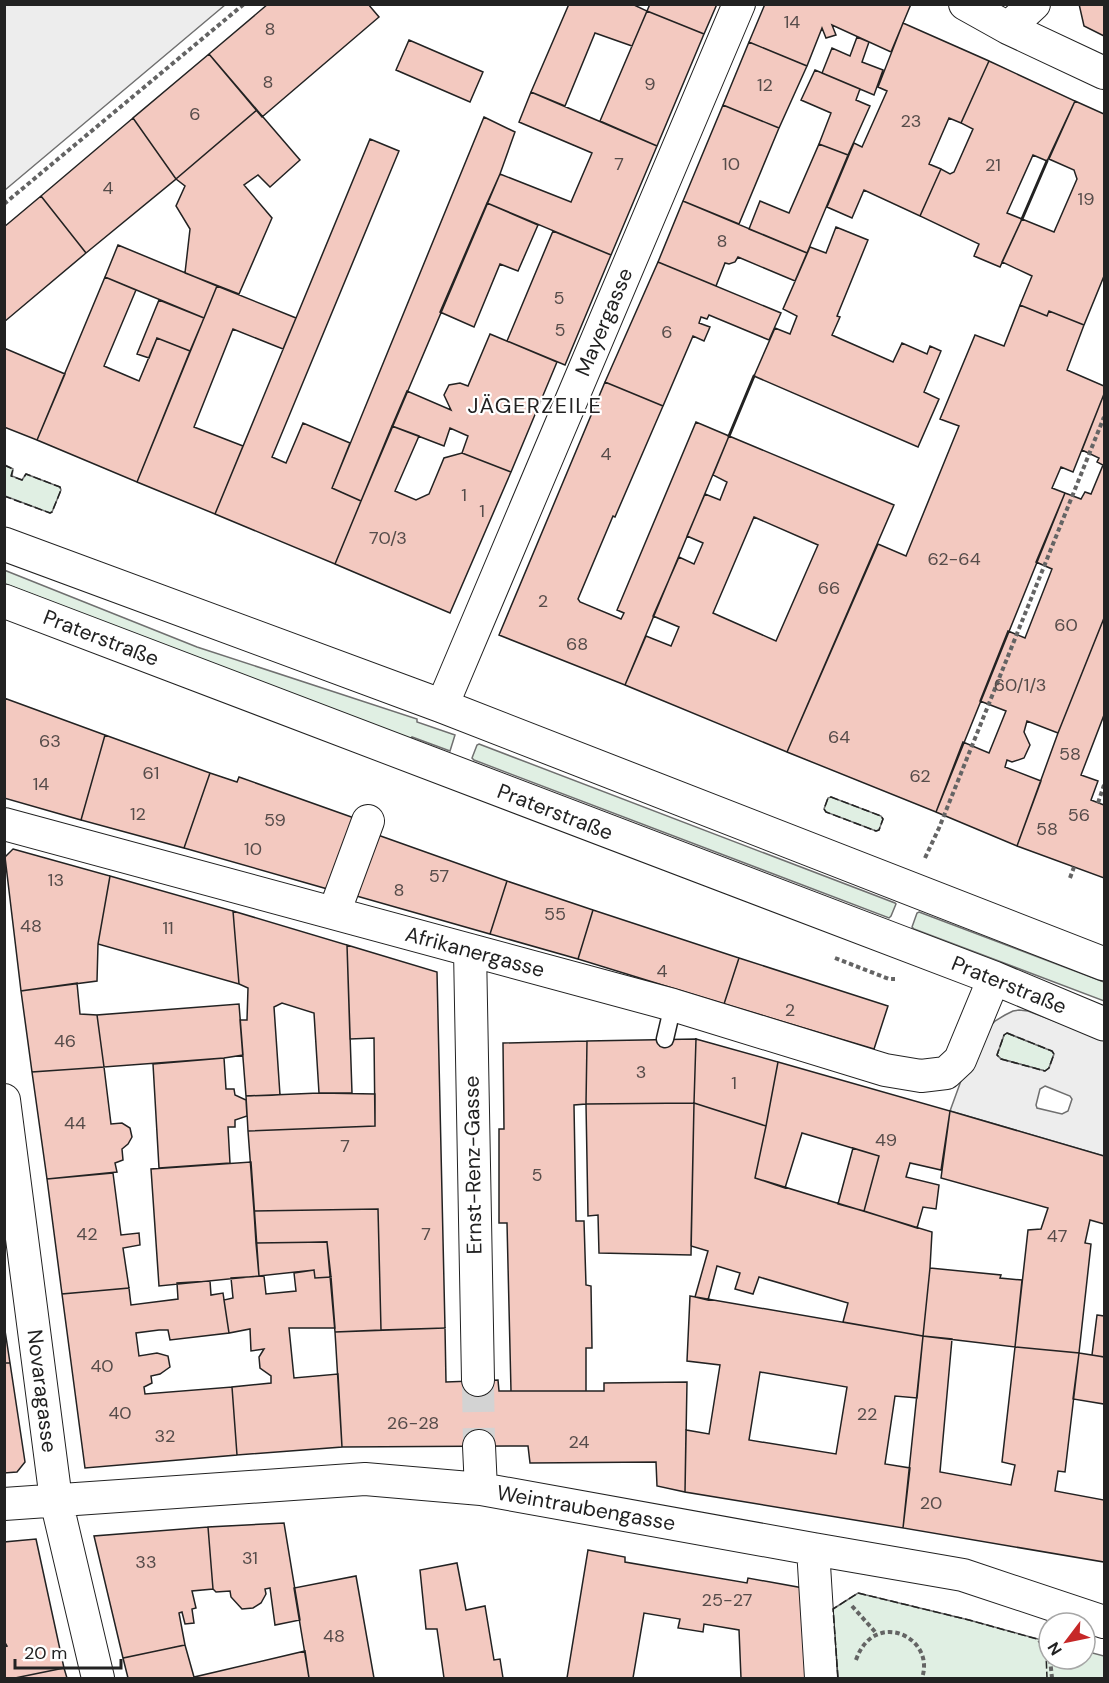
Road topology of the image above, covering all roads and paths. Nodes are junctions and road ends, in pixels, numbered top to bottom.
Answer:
1 (244, 4) edge
2 (739, 4) edge
3 (965, 4) edge
4 (1034, 4) edge
5 (1008, 28) junction
6 (1104, 73) edge
7 (4, 204) edge
8 (1104, 417) edge
9 (4, 544) edge
10 (4, 601) edge
11 (442, 706) junction
12 (1104, 785) edge
13 (1098, 803) dead end
14 (368, 821) dead end
15 (4, 824) edge
16 (924, 860) dead end
17 (1074, 867) dead end
18 (1070, 879) dead end
19 (334, 913) junction
20 (470, 950) junction
21 (1104, 964) edge
22 (994, 978) junction
23 (673, 1005) junction
24 (1104, 1024) edge
25 (665, 1039) dead end
26 (4, 1100) edge
27 (478, 1380) tunnel mouth
28 (479, 1446) tunnel mouth
29 (481, 1489) junction
30 (56, 1500) junction
31 (4, 1504) edge
32 (813, 1550) junction
33 (1104, 1622) edge
34 (855, 1661) dead end
35 (98, 1678) edge
36 (821, 1678) edge
37 (922, 1678) edge

1 - 7 path
2 - 11 street, Mayergasse
3 - 5 street
4 - 5 street
5 - 6 street
8 - 16 path
9 - 11 main road
10 - 22 main road, Praterstraße
11 - 21 main road
12 - 13 path
14 - 19 street
15 - 19 street, Afrikanergasse
17 - 18 path
19 - 20 street, Afrikanergasse
20 - 23 street, Afrikanergasse
20 - 27 street, Ernst-Renz-Gasse
22 - 23 street, Afrikanergasse
22 - 24 main road, Praterstraße
23 - 25 lane
26 - 30 street, Novaragasse
28 - 29 street
29 - 30 street, Weintraubengasse
29 - 32 street, Weintraubengasse
30 - 31 street, Weintraubengasse
30 - 35 street, Novaragasse
32 - 33 street, Weintraubengasse
32 - 36 street
34 - 37 path

